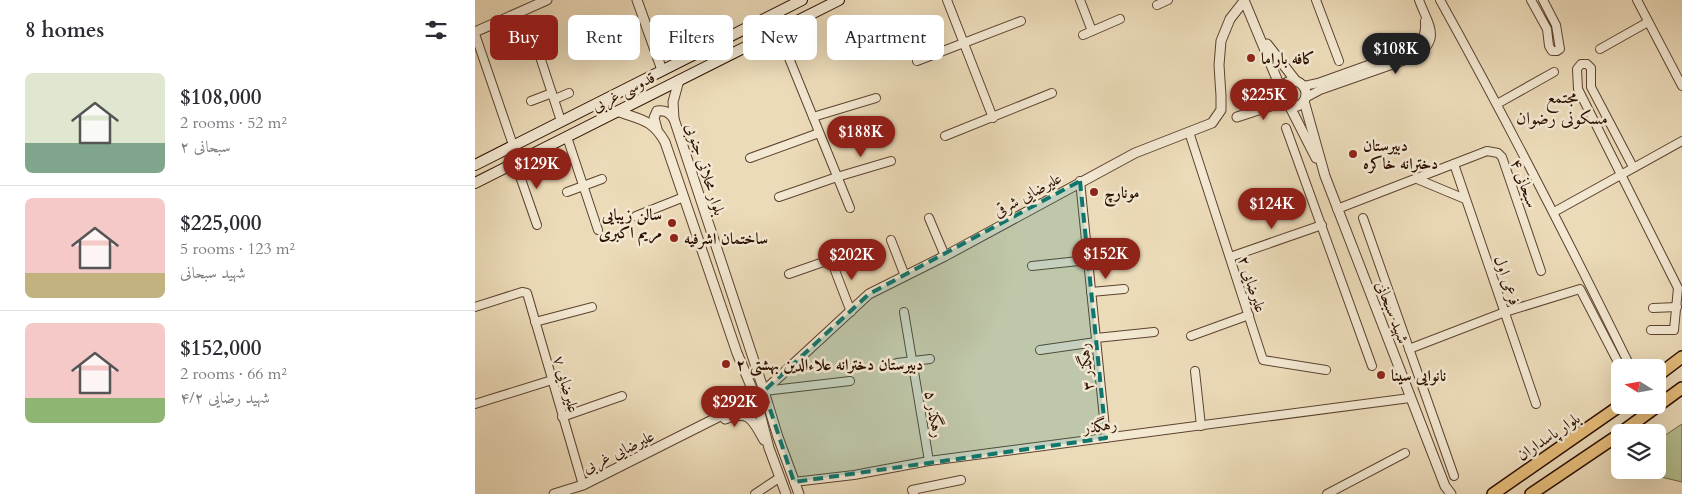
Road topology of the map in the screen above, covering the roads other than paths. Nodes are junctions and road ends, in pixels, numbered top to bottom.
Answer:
1 (547, 0) edge
2 (637, 0) edge
3 (802, 0) edge
4 (839, 0) edge
5 (947, 0) edge
6 (1080, 0) edge
7 (1168, 0) edge
8 (1244, 0) edge
9 (1316, 0) edge
10 (1419, 0) edge
11 (1440, 0) edge
12 (1531, 0) edge
13 (1543, 0) edge
14 (1637, 0) edge
15 (1157, 5) dead end
16 (809, 15) edge
17 (1120, 19) dead end
18 (1021, 21) dead end
19 (1648, 22) junction
20 (1093, 31) junction
21 (475, 33) edge
22 (1083, 35) dead end
23 (1260, 36) junction
24 (963, 43) junction
25 (743, 48) edge
26 (1600, 49) dead end
27 (1397, 58) junction
28 (541, 60) edge
29 (790, 60) edge
30 (917, 61) dead end
31 (1339, 61) dead end
32 (662, 70) junction
33 (1554, 72) dead end
34 (679, 80) junction
35 (1300, 84) junction
36 (1682, 86) edge
37 (1281, 89) junction
38 (569, 93) dead end
39 (1052, 93) dead end
40 (553, 96) junction
41 (876, 98) dead end
42 (1305, 100) junction
43 (531, 101) dead end
44 (1286, 104) junction
45 (1497, 104) junction
46 (617, 111) junction
47 (813, 117) junction
48 (1237, 117) dead end
49 (993, 118) junction
50 (673, 119) junction
51 (561, 121) junction
52 (1286, 128) dead end
53 (657, 129) junction
54 (1189, 132) junction
55 (819, 133) junction
56 (567, 136) junction
57 (945, 136) dead end
58 (1682, 141) edge
59 (513, 145) junction
60 (750, 158) dead end
61 (891, 161) dead end
62 (515, 162) junction
63 (1453, 164) junction
64 (475, 165) edge
65 (1633, 167) junction
66 (1621, 174) junction
67 (1325, 176) junction
68 (837, 177) junction
69 (602, 178) dead end
70 (1417, 179) junction
71 (1081, 181) junction
72 (475, 183) edge
73 (583, 186) junction
74 (567, 192) dead end
75 (684, 197) junction
76 (779, 197) dead end
77 (1465, 199) junction
78 (850, 208) dead end
79 (1337, 209) junction
80 (1554, 212) junction
81 (636, 216) dead end
82 (929, 218) dead end
83 (1363, 218) dead end
84 (537, 225) dead end
85 (1323, 225) junction
86 (598, 230) dead end
87 (891, 240) dead end
88 (849, 253) dead end
89 (945, 256) junction
90 (1230, 257) junction
91 (831, 260) junction
92 (1088, 260) junction
93 (1032, 266) dead end
94 (1541, 271) dead end
95 (789, 274) dead end
96 (905, 276) junction
97 (1124, 289) dead end
98 (1091, 292) junction
99 (475, 307) edge
100 (592, 307) dead end
101 (1677, 307) junction
102 (1653, 308) dead end
103 (851, 312) junction
104 (904, 312) dead end
105 (1505, 312) junction
106 (1249, 315) junction
107 (535, 322) junction
108 (1651, 330) dead end
109 (1154, 332) dead end
110 (1191, 336) dead end
111 (1096, 340) junction
112 (1409, 349) junction
113 (1040, 350) dead end
114 (1682, 357) edge
115 (930, 358) dead end
116 (1616, 359) edge
117 (1627, 359) edge
118 (912, 361) junction
119 (897, 363) dead end
120 (1372, 366) dead end
121 (1666, 369) edge
122 (1326, 370) dead end
123 (1195, 371) dead end
124 (552, 380) junction
125 (850, 381) dead end
126 (1682, 388) edge
127 (764, 391) junction
128 (622, 396) dead end
129 (756, 398) junction
130 (1410, 398) junction
131 (475, 404) edge
132 (1536, 404) dead end
133 (1611, 413) edge
134 (1607, 416) junction
135 (562, 417) junction
136 (1613, 424) edge
137 (1633, 424) edge
138 (1201, 426) junction
139 (694, 430) junction
140 (1106, 438) junction
141 (1611, 440) edge
142 (769, 448) junction
143 (1405, 453) dead end
144 (929, 461) junction
145 (1454, 476) dead end
146 (779, 478) junction
147 (961, 480) dead end
148 (794, 482) junction
149 (583, 485) junction
150 (1444, 490) edge
151 (553, 494) edge
152 (755, 494) edge
153 (787, 494) edge
154 (799, 494) edge
155 (913, 494) edge
156 (1327, 494) edge
157 (1451, 494) edge
158 (1493, 494) edge
159 (1531, 494) edge

1 - 21 street
2 - 32 street
3 - 32 main road, قدوسی غربی
4 - 16 main road, قدوسی غربی
5 - 24 street
6 - 20 street
7 - 15 street
8 - 23 street
8 - 54 street, علیرضایی شرقی
9 - 31 street
10 - 27 street
11 - 45 street
12 - 13 street
14 - 19 street
17 - 20 street
18 - 24 street
19 - 26 street
19 - 36 street
20 - 22 street
21 - 59 street
23 - 35 street
23 - 37 street
24 - 30 street
24 - 49 street
25 - 34 main road, قدوسی غربی
27 - 35 street
27 - 42 street
28 - 40 street
29 - 47 street
32 - 51 main road, قدوسی غربی
33 - 45 street
34 - 46 main road, قدوسی غربی
34 - 50 street, بلوار محلاتی جنوبی
35 - 37 street
35 - 42 street
37 - 44 street
38 - 40 street
39 - 49 street
40 - 43 street
40 - 51 street
41 - 47 street
42 - 44 street
42 - 67 street, شهید سبحانی
44 - 48 street
44 - 67 street, شهید سبحانی
45 - 80 street
46 - 53 street
46 - 56 main road, قدوسی غربی
47 - 55 street
49 - 57 street
50 - 53 street
50 - 127 street, بلوار محلاتی جنوبی
51 - 59 main road, قدوسی غربی
52 - 85 street
53 - 75 street, بلوار محلاتی جنوبی
54 - 71 street, علیرضایی شرقی
54 - 90 street, ۲ علیرضایی
55 - 60 street
55 - 68 street
56 - 62 main road, قدوسی غربی
56 - 73 street
58 - 65 street
59 - 64 main road, قدوسی غربی
61 - 68 street
62 - 72 main road, قدوسی غربی
62 - 84 street
63 - 70 street, سبحانی ۴
63 - 77 street, فرعی اول
63 - 94 street, سبحانی ۴
65 - 66 street
65 - 66 street
66 - 80 street
66 - 101 street
67 - 79 street, شهید سبحانی
68 - 76 street
68 - 78 street
69 - 73 street
70 - 77 street
70 - 79 street, سبحانی ۴
71 - 89 street, علیرضایی شرقی
71 - 92 street, ۳ رهگذر
73 - 74 street
73 - 86 street
75 - 81 street
75 - 129 street, بلوار محلاتی جنوبی
77 - 105 street, فرعی اول
79 - 130 street, شهید سبحانی
80 - 117 street
82 - 89 street
83 - 112 street
85 - 90 street
85 - 120 street
87 - 96 street
88 - 91 street
89 - 96 street, علیرضایی شرقی
90 - 106 street, ۲ علیرضایی
91 - 95 street
91 - 103 street
92 - 93 street
92 - 98 street, ۳ رهگذر
96 - 103 street, علیرضایی شرقی
97 - 98 street
98 - 111 street, ۳ رهگذر
99 - 107 street, ۷ علیرضایی
100 - 107 street
101 - 102 street
101 - 108 street
103 - 127 street, علیرضایی شرقی
104 - 118 street, ۵ رهگذر
105 - 112 street
105 - 116 street
105 - 132 street, فرعی اول
106 - 110 street
106 - 122 street, ۲ علیرضایی
107 - 124 street, ۷ علیرضایی
109 - 111 street
111 - 113 street
111 - 140 street, ۳ رهگذر
112 - 145 street
114 - 121 main road
115 - 118 street
118 - 119 street
118 - 144 street, ۵ رهگذر
123 - 138 street
124 - 131 street
124 - 135 street, ۷ علیرضایی
125 - 127 street
126 - 137 main road
127 - 148 street, بلوار محلاتی جنوبی
128 - 135 street
129 - 139 street, علیرضایی غربی
129 - 142 street, بلوار محلاتی جنوبی
130 - 138 street, رهگذر
130 - 150 street, شهید سبحانی
133 - 134 main road, بلوار پاسداران
134 - 136 main road
134 - 158 main road, بلوار پاسداران
135 - 149 street, ۷ علیرضایی
138 - 140 street, رهگذر
139 - 142 street, علیرضایی غربی
139 - 149 street, علیرضایی غربی
140 - 144 street, رهگذر
141 - 159 main road
142 - 146 street, بلوار محلاتی جنوبی
143 - 156 street
144 - 148 street, رهگذر
146 - 152 street
146 - 153 street, بلوار محلاتی جنوبی
147 - 155 street
148 - 154 street, بلوار محلاتی جنوبی
149 - 151 street, علیرضایی غربی
150 - 157 street, شهید سبحانی

